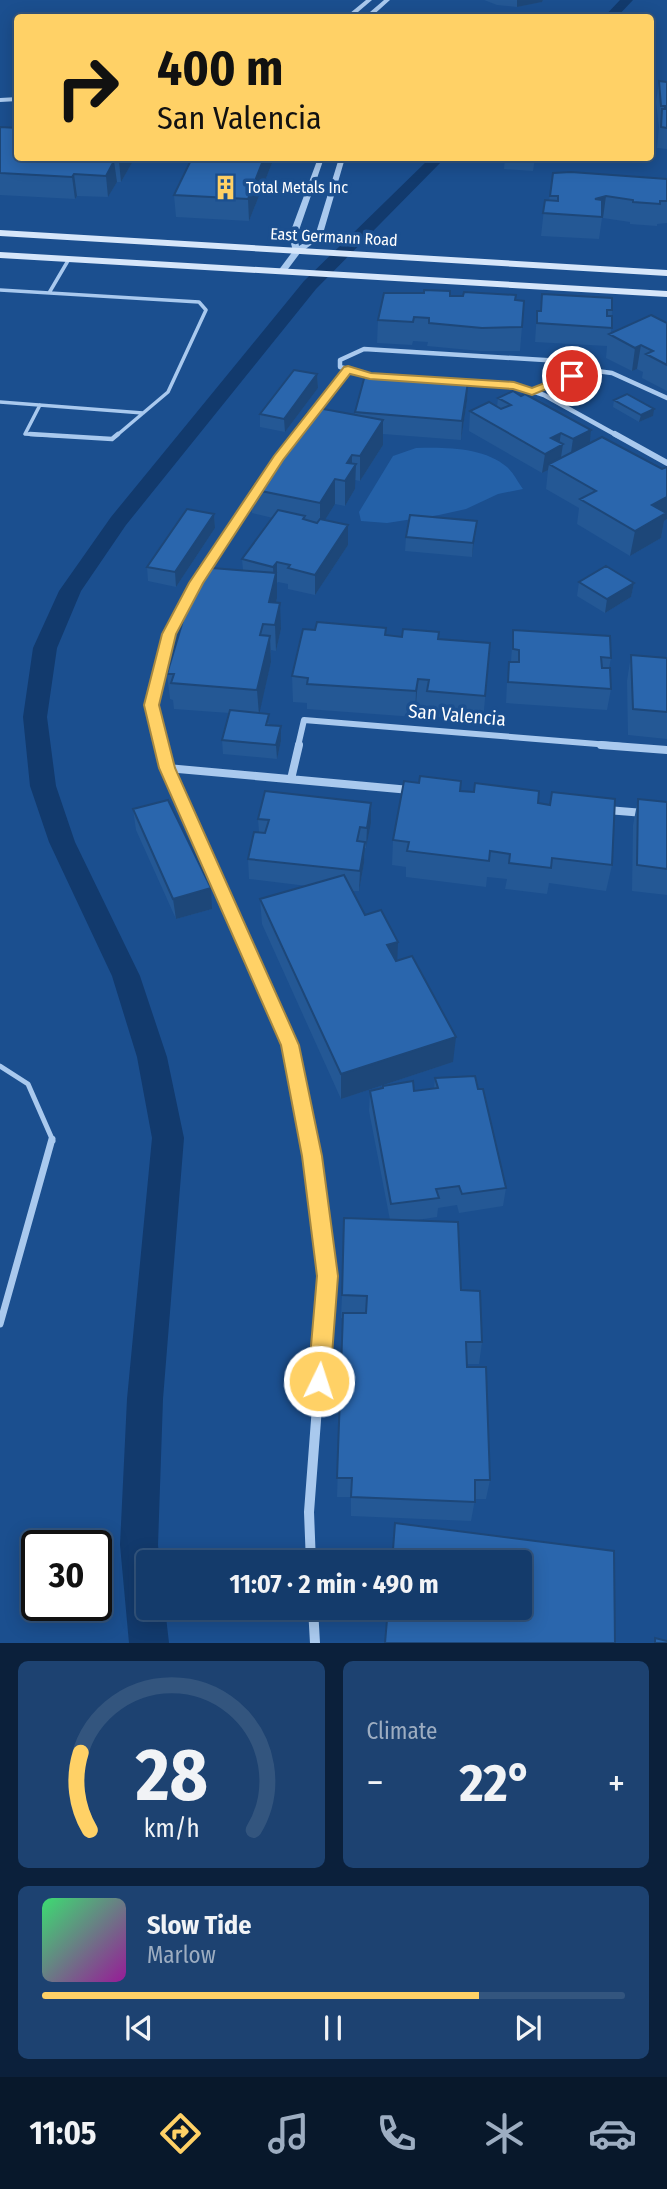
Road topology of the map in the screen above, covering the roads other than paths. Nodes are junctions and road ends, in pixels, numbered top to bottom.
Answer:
1 (369, 0) edge
2 (387, 0) edge
3 (352, 14) edge
4 (371, 14) edge
5 (320, 161) edge
6 (341, 161) edge
7 (0, 233) edge
8 (297, 251) junction
9 (0, 255) edge
10 (69, 259) junction
11 (282, 271) junction
12 (667, 273) edge
13 (0, 290) edge
14 (49, 293) junction
15 (667, 294) edge
16 (574, 368) junction
17 (348, 369) junction
18 (383, 377) edge
19 (448, 381) edge
20 (532, 391) junction
21 (667, 398) edge
22 (0, 402) edge
23 (40, 405) junction
24 (143, 413) junction
25 (301, 429) edge
26 (667, 463) edge
27 (263, 481) edge
28 (667, 750) edge
29 (167, 768) junction
30 (291, 779) junction
31 (419, 791) edge
32 (600, 810) edge
33 (654, 814) edge
34 (0, 1066) edge
35 (0, 1324) edge
36 (310, 1550) edge
37 (314, 1620) edge
38 (315, 1643) edge

1 - 3 street
2 - 4 street
5 - 8 street
6 - 8 street
7 - 8 main road, East Germann Road
8 - 11 street
8 - 12 main road, East Germann Road
9 - 10 main road, East Germann Road
10 - 11 main road, East Germann Road
10 - 14 lane
11 - 15 main road, East Germann Road
13 - 14 lane
14 - 24 lane
16 - 17 street
16 - 20 street
16 - 21 street
17 - 18 street
17 - 25 street
19 - 20 street
20 - 26 street
22 - 23 lane
23 - 24 lane
23 - 24 lane
27 - 29 street
28 - 30 street, San Valencia
29 - 30 street
29 - 36 street
30 - 31 street
32 - 33 street
34 - 35 lane
37 - 38 street

